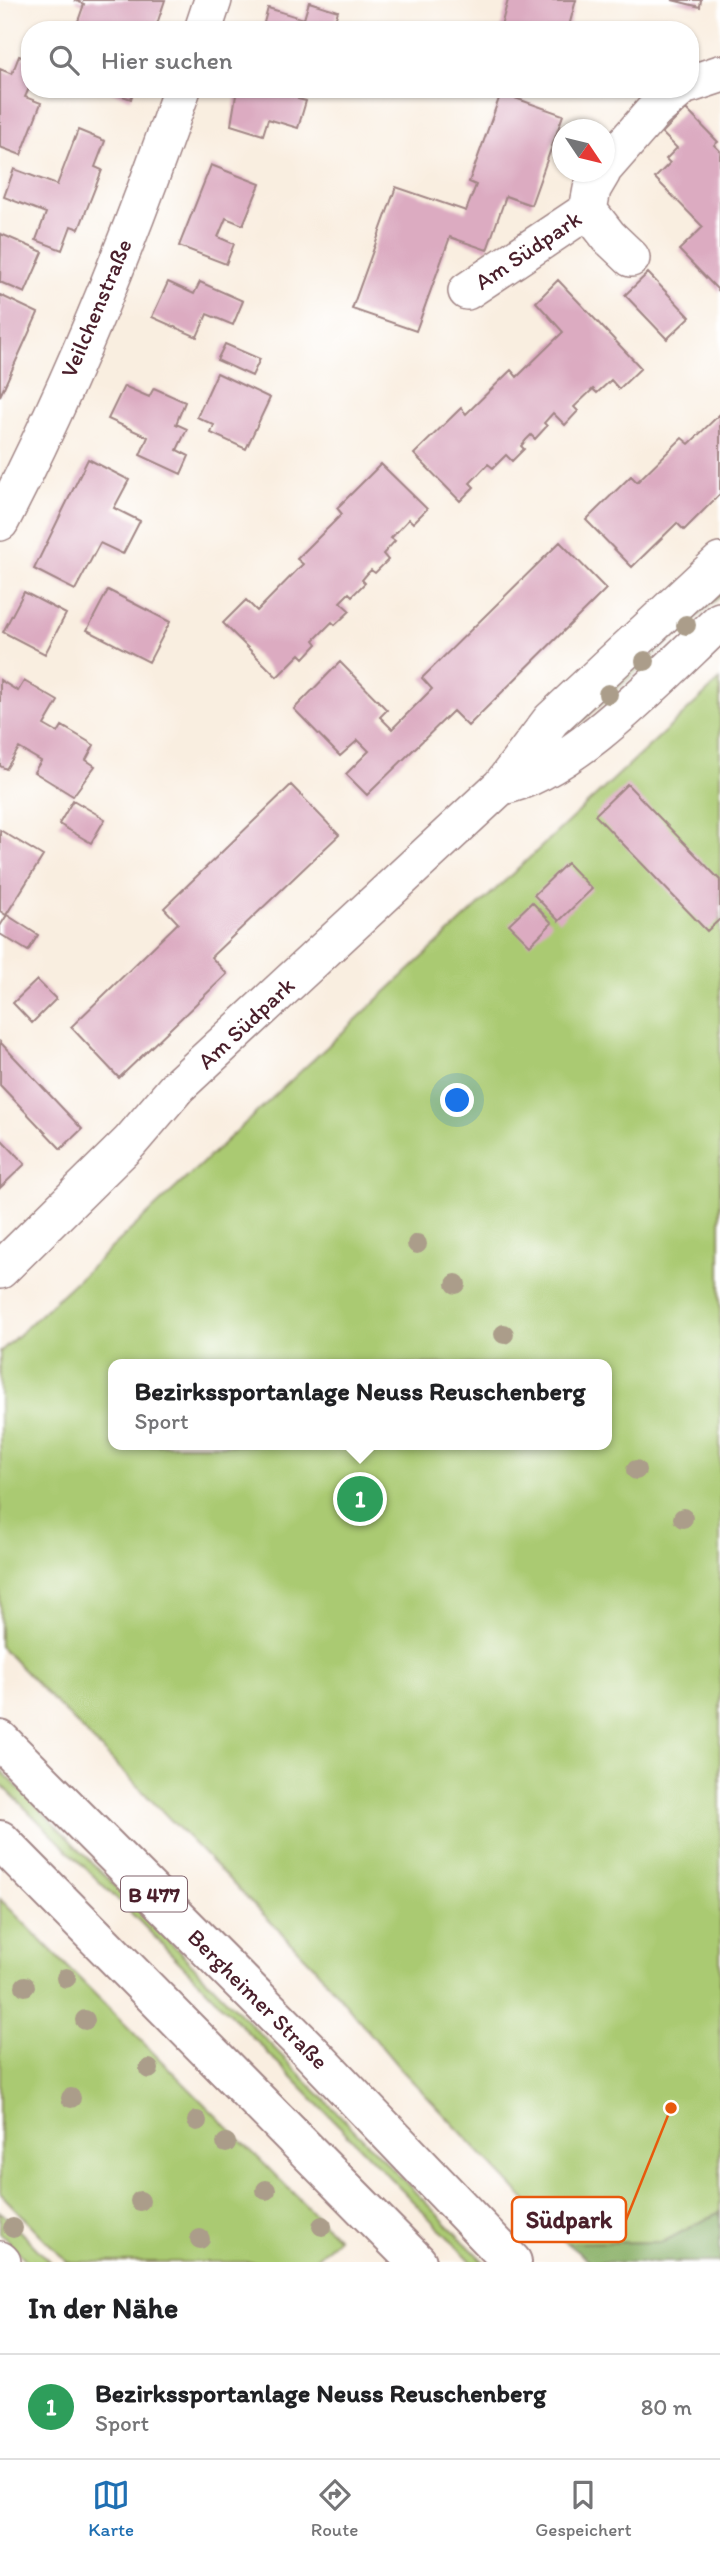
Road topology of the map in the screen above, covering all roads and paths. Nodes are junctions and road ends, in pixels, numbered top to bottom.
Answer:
1 (213, 0) edge
2 (206, 21) edge
3 (720, 74) edge
4 (699, 81) edge
5 (179, 98) edge
6 (669, 98) edge
7 (615, 156) edge
8 (596, 182) edge
9 (588, 210) junction
10 (631, 258) dead end
11 (467, 290) dead end
12 (0, 522) edge
13 (720, 562) edge
14 (720, 621) edge
15 (501, 786) junction
16 (0, 1270) edge
17 (0, 1740) edge
18 (0, 1840) edge
19 (417, 2262) edge
20 (512, 2262) edge

1 - 2 street
3 - 4 street
5 - 12 street, Veilchenstraße
6 - 7 street, Am Südpark
8 - 9 street, Am Südpark
9 - 10 street, Am Südpark
9 - 11 street, Am Südpark
13 - 15 street, Am Südpark
14 - 15 street, Am Südpark
15 - 16 street, Am Südpark
17 - 20 main road, Bergheimer Straße / B 477
18 - 19 main road

